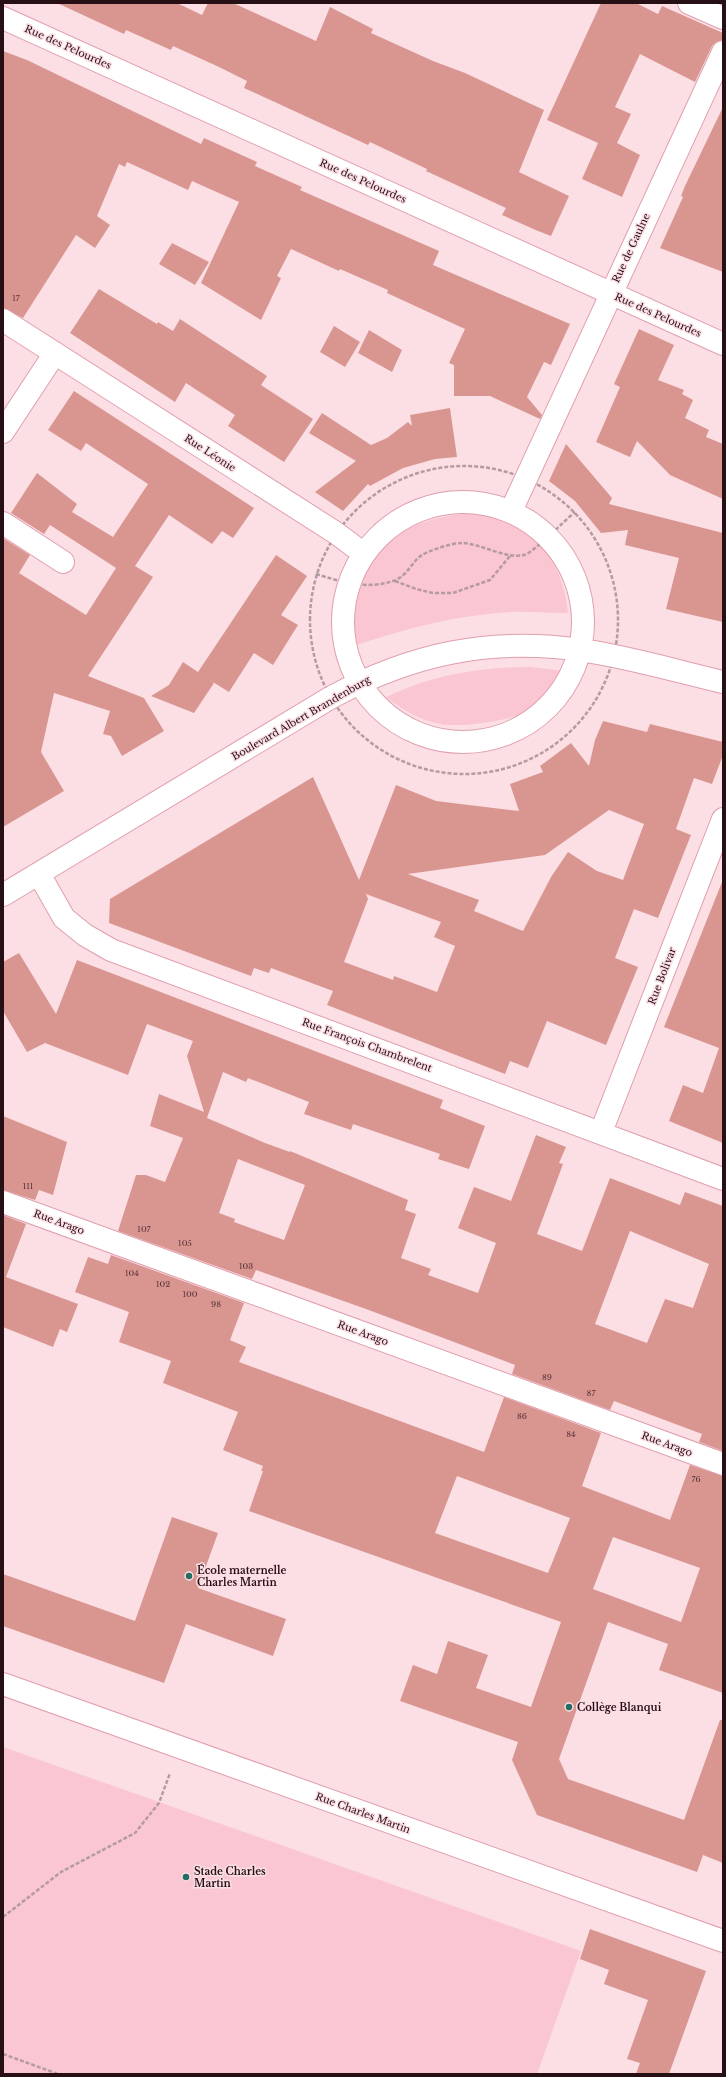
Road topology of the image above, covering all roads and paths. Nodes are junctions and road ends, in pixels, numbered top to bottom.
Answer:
1 (689, 3) edge
2 (3, 18) edge
3 (723, 18) edge
4 (723, 52) edge
5 (610, 293) junction
6 (3, 320) edge
7 (723, 344) edge
8 (55, 353) junction
9 (3, 432) edge
10 (526, 479) junction
11 (511, 511) junction
12 (575, 512) junction
13 (3, 523) edge
14 (336, 534) junction
15 (547, 536) junction
16 (364, 554) junction
17 (510, 556) junction
18 (62, 562) dead end
19 (316, 574) junction
20 (394, 581) junction
21 (348, 584) junction
22 (581, 650) junction
23 (615, 656) junction
24 (359, 682) junction
25 (723, 682) edge
26 (330, 698) junction
27 (723, 819) edge
28 (39, 874) junction
29 (3, 895) edge
30 (601, 1132) junction
31 (723, 1180) edge
32 (3, 1202) edge
33 (723, 1464) edge
34 (3, 1684) edge
35 (181, 1747) junction
36 (3, 1917) edge
37 (723, 1941) edge
38 (3, 2054) edge
39 (58, 2074) edge

1 - 3 street
2 - 5 street, Rue des Pelourdes
4 - 5 street, Rue de Gaulne
5 - 7 street, Rue des Pelourdes
5 - 10 street, Rue de Gaulne
6 - 8 street, Rue Léonie
8 - 9 street
8 - 14 street, Rue Léonie
10 - 11 street, Rue de Gaulne
10 - 12 path
10 - 14 path
11 - 15 street
11 - 16 street
12 - 15 path
12 - 23 path
13 - 18 street
14 - 16 street, Rue Léonie
14 - 19 path
15 - 17 path
15 - 22 street
16 - 21 street
17 - 20 path
17 - 20 path
19 - 21 path
19 - 26 path
20 - 21 path
21 - 24 street
22 - 23 street, Boulevard Albert Brandenburg
22 - 24 street, Boulevard Albert Brandenburg
22 - 24 street
23 - 25 street, Boulevard Albert Brandenburg
23 - 26 path
24 - 26 street, Boulevard Albert Brandenburg
26 - 28 street, Boulevard Albert Brandenburg
27 - 30 street, Rue Bolivar
28 - 29 street, Boulevard Albert Brandenburg
28 - 30 street, Rue François Chambrelent
30 - 31 street, Rue François Chambrelent
32 - 33 street, Rue Arago
34 - 35 street, Rue Charles Martin
35 - 36 path
35 - 37 street, Rue Charles Martin
38 - 39 path

